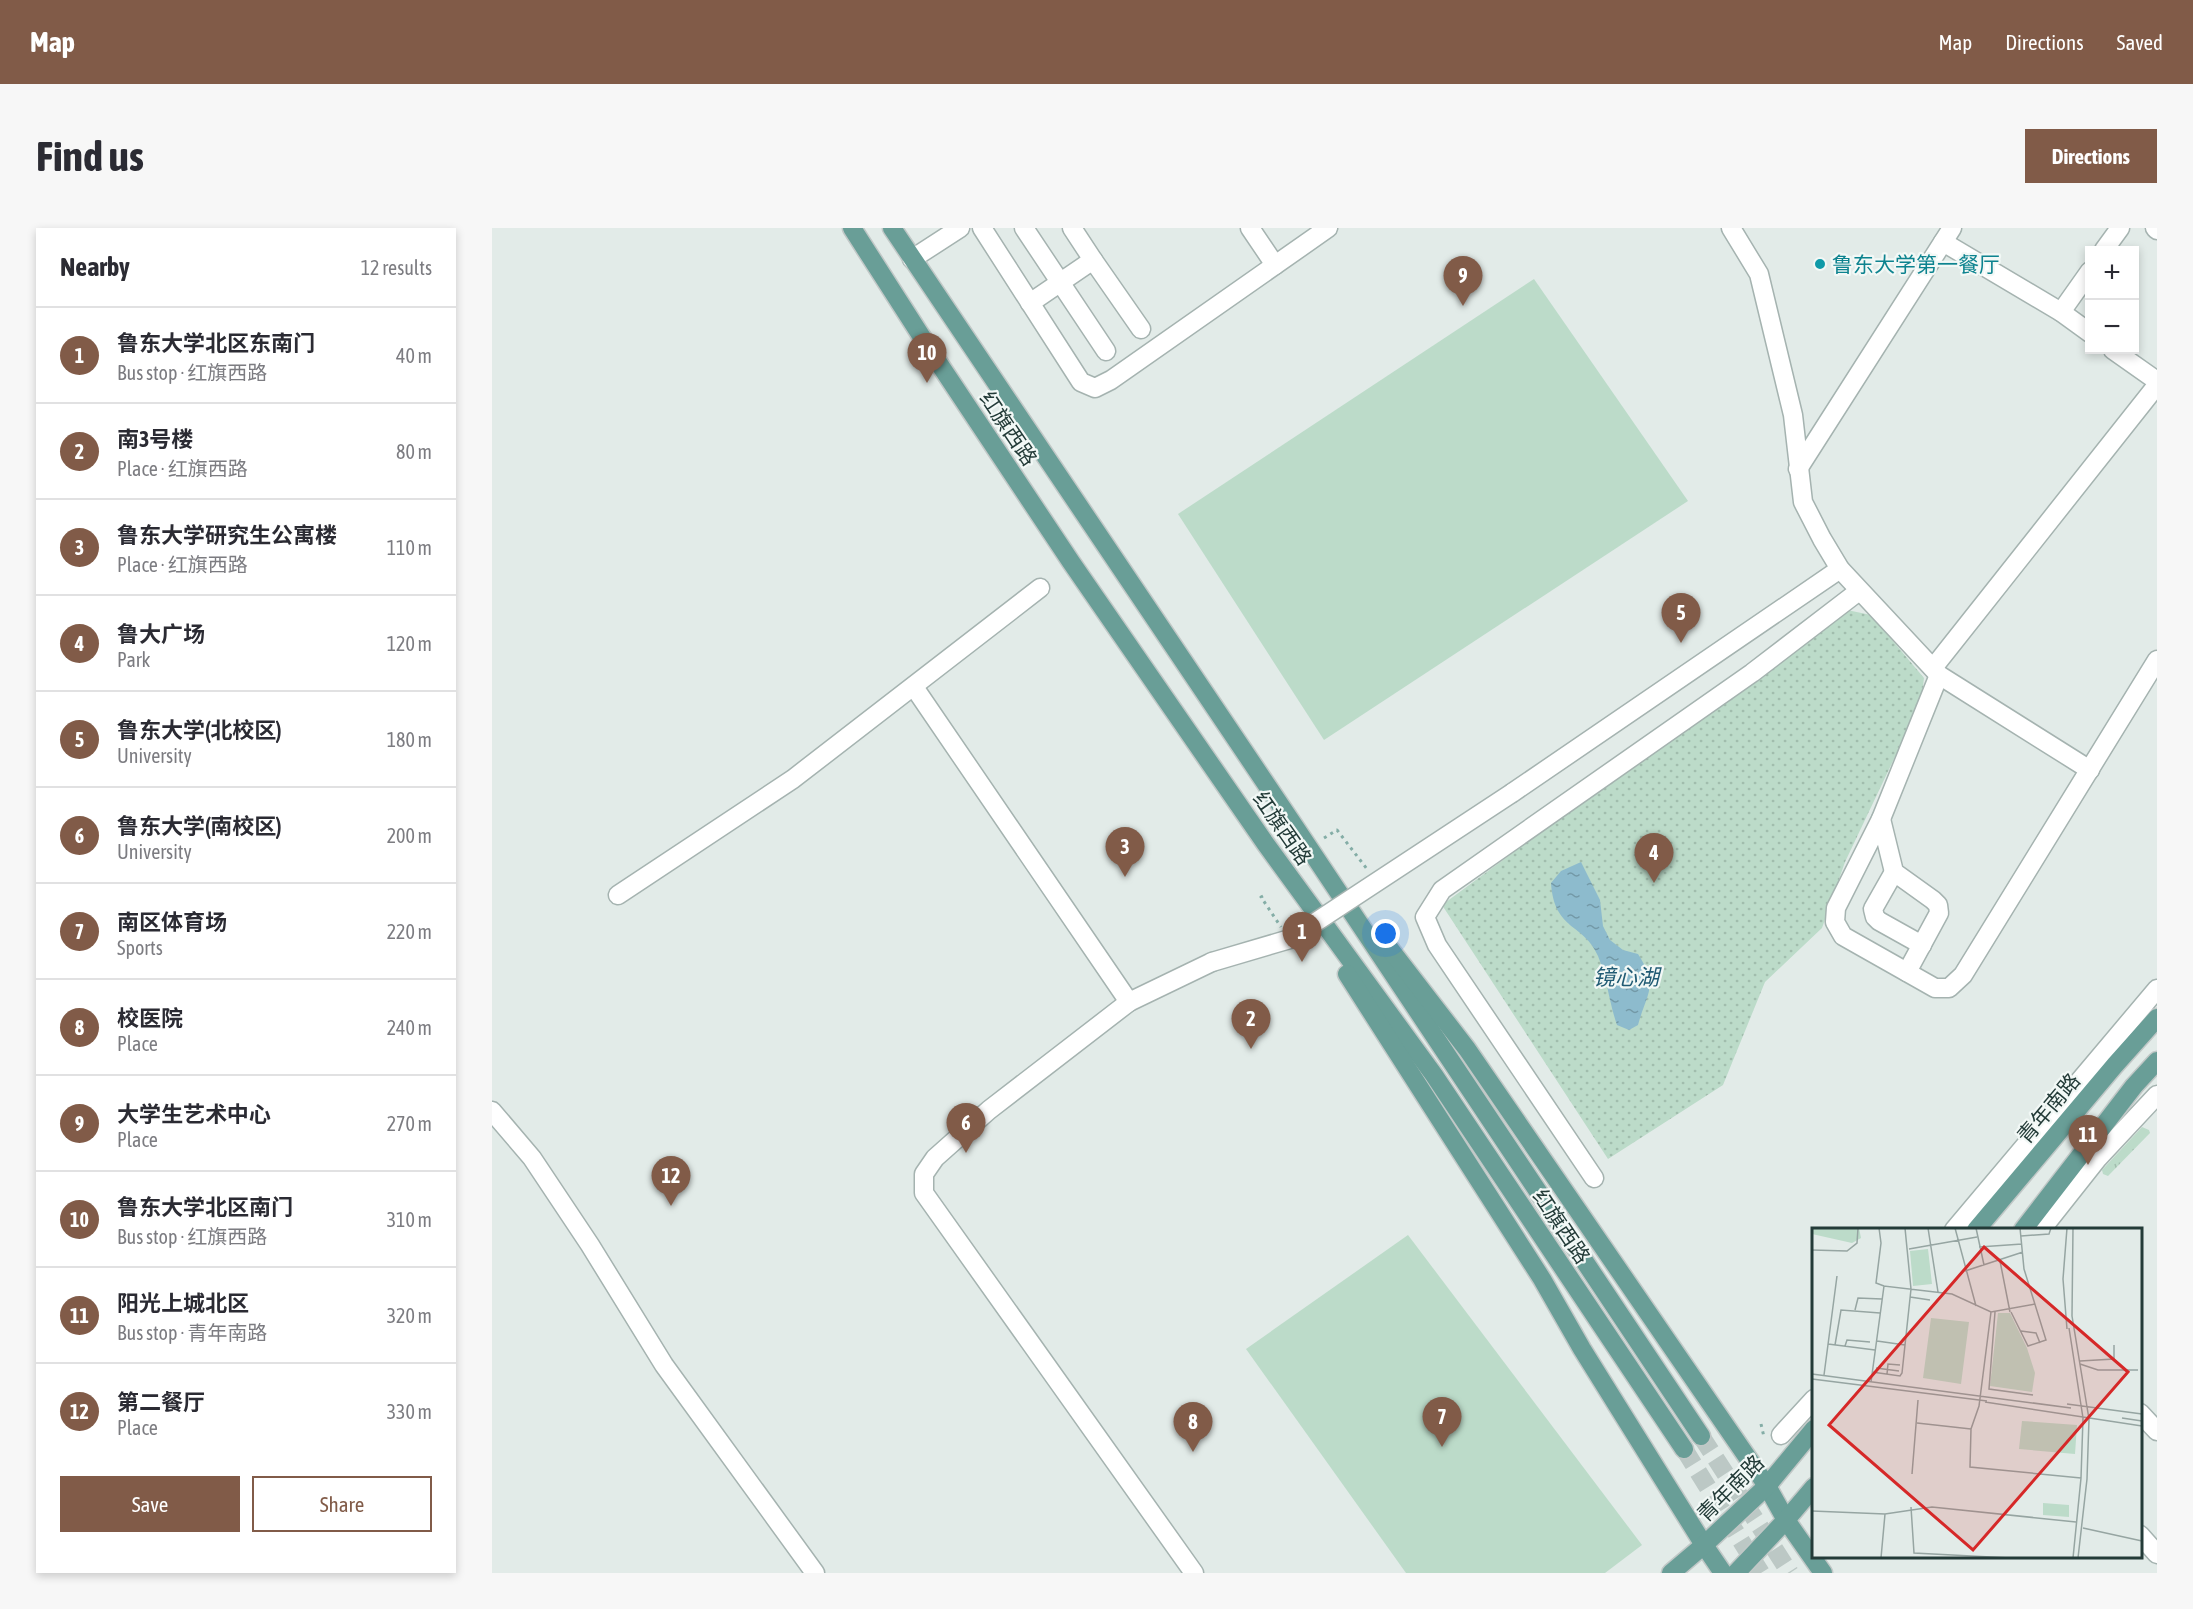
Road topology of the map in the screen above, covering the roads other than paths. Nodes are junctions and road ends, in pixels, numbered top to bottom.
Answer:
1 (852, 228) edge
2 (892, 228) edge
3 (960, 228) edge
4 (981, 228) edge
5 (1024, 228) edge
6 (1072, 228) edge
7 (1250, 228) edge
8 (1328, 228) edge
9 (1731, 228) edge
10 (2120, 228) edge
11 (1948, 235) edge
12 (2107, 246) edge
13 (912, 260) junction
14 (1093, 260) junction
15 (1275, 265) junction
16 (2085, 278) edge
17 (1061, 282) junction
18 (1030, 303) junction
19 (2061, 312) junction
20 (1141, 329) dead end
21 (2085, 329) edge
22 (1106, 351) dead end
23 (2118, 354) edge
24 (2157, 383) edge
25 (1798, 469) junction
26 (1840, 569) junction
27 (1040, 588) dead end
28 (1859, 591) junction
29 (2157, 660) edge
30 (1936, 671) junction
31 (914, 687) junction
32 (2090, 770) junction
33 (1881, 819) junction
34 (1295, 827) junction
35 (1265, 843) junction
36 (1894, 872) junction
37 (618, 895) dead end
38 (1922, 945) junction
39 (1908, 972) junction
40 (2157, 989) edge
41 (1129, 1002) junction
42 (2157, 1018) edge
43 (2157, 1061) edge
44 (2157, 1095) edge
45 (492, 1111) edge
46 (1594, 1178) dead end
47 (1956, 1228) edge
48 (1978, 1228) edge
49 (2025, 1228) edge
50 (2043, 1228) edge
51 (1812, 1401) edge
52 (2142, 1415) edge
53 (1812, 1431) edge
54 (2157, 1431) edge
55 (1701, 1436) tunnel mouth
56 (1773, 1439) road end
57 (1684, 1449) tunnel mouth
58 (1767, 1486) junction
59 (1812, 1489) edge
60 (1812, 1497) edge
61 (1792, 1513) junction
62 (2142, 1537) edge
63 (1704, 1545) junction
64 (1812, 1552) edge
65 (2157, 1554) edge
66 (1815, 1558) edge
67 (815, 1573) edge
68 (1194, 1573) edge
69 (1671, 1573) edge
70 (1723, 1573) edge
71 (1736, 1573) edge
72 (1823, 1573) edge

1 - 35 main road, 红旗西路
2 - 13 main road, 红旗西路
3 - 13 street
4 - 18 street
5 - 17 street
6 - 14 street
7 - 15 street
8 - 15 street
9 - 25 street
10 - 12 street
11 - 19 street
11 - 25 street
13 - 34 main road, 红旗西路
14 - 17 street
14 - 20 street
15 - 18 street
16 - 19 street
17 - 18 street
17 - 22 street
19 - 21 street
23 - 24 street
24 - 30 street
25 - 26 street
26 - 28 street
26 - 41 street, bridge
27 - 31 street
28 - 30 street
28 - 46 street
29 - 32 street
30 - 32 street
30 - 33 street
31 - 37 street
31 - 41 street
32 - 39 street
33 - 36 street
33 - 39 street
34 - 55 main road, 红旗西路
34 - 58 main road
35 - 57 main road, 红旗西路
35 - 63 main road
36 - 38 street
36 - 38 street
38 - 39 street
40 - 47 street
41 - 68 street
42 - 48 main road, 青年南路
43 - 49 main road
44 - 50 street
45 - 67 street
51 - 56 street
52 - 54 street
53 - 58 main road, 青年南路
58 - 61 main road
58 - 63 main road, 青年南路
59 - 61 main road
60 - 61 street
61 - 64 main road
61 - 71 main road
62 - 65 street
63 - 69 main road, 青年南路
63 - 70 main road
66 - 72 main road

